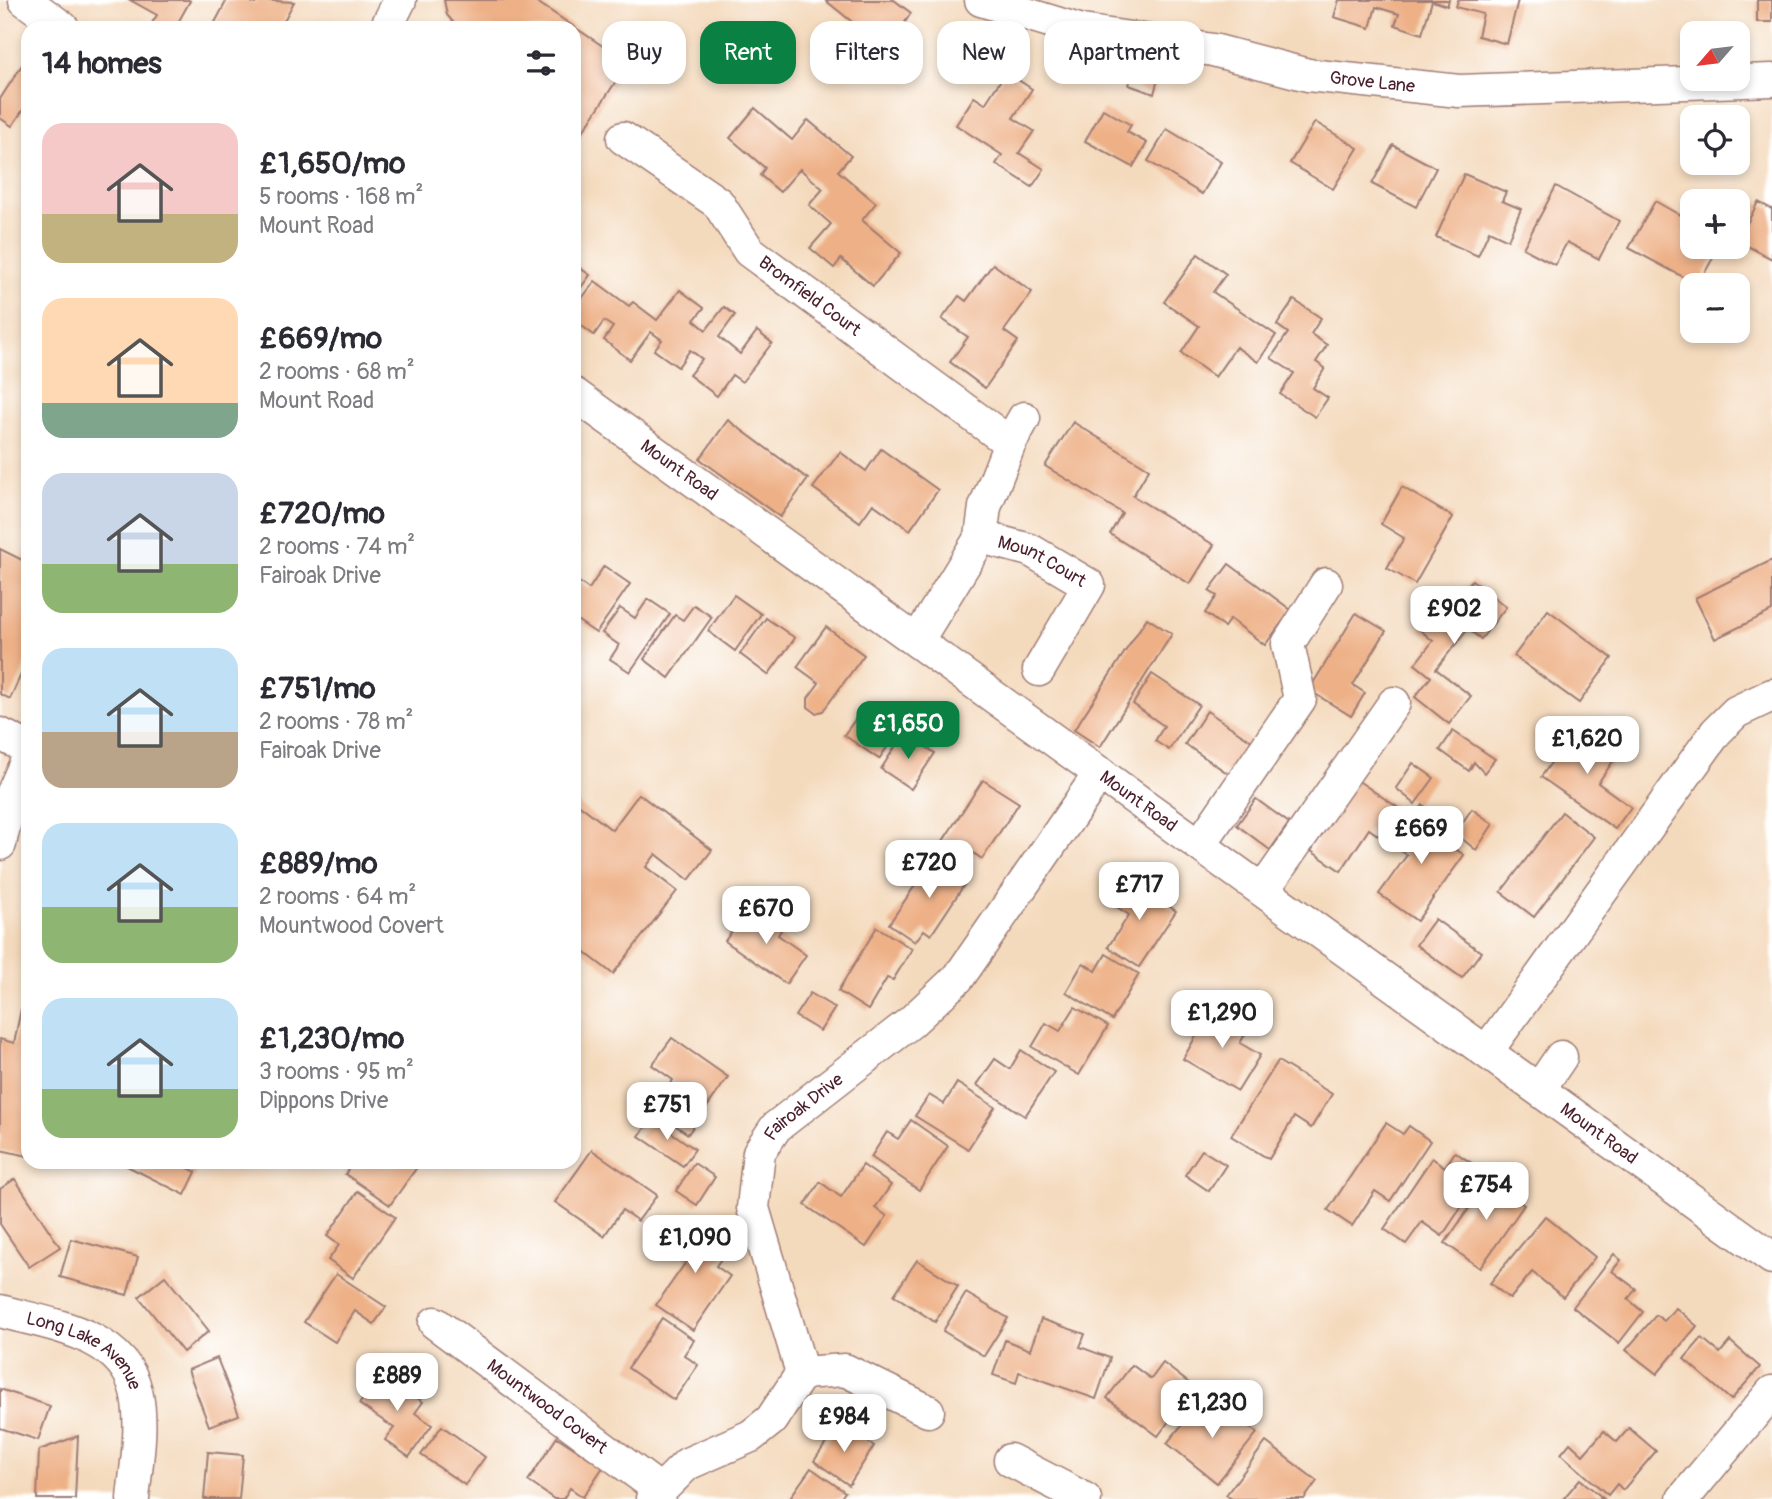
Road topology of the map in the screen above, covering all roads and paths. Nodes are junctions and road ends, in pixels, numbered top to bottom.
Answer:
1 (24, 0) edge
2 (400, 0) edge
3 (981, 0) edge
4 (53, 21) edge
5 (390, 21) edge
6 (1772, 80) edge
7 (623, 138) dead end
8 (581, 399) edge
9 (981, 537) junction
10 (1326, 584) dead end
11 (916, 641) junction
12 (1039, 670) dead end
13 (1772, 695) edge
14 (1394, 703) dead end
15 (0, 734) edge
16 (21, 744) edge
17 (1100, 772) junction
18 (21, 774) edge
19 (0, 844) edge
20 (1201, 844) junction
21 (1264, 889) junction
22 (1487, 1051) junction
23 (1561, 1057) dead end
24 (1540, 1088) junction
25 (1772, 1258) edge
26 (0, 1311) edge
27 (435, 1323) dead end
28 (802, 1373) junction
29 (1772, 1392) edge
30 (928, 1411) dead end
31 (1010, 1460) dead end
32 (656, 1495) edge
33 (133, 1499) edge
34 (1085, 1499) edge
35 (1684, 1499) edge

1 - 4 street
2 - 5 street
3 - 6 street, Grove Lane
7 - 9 street, Bromfield Court
8 - 11 street, Mount Road
9 - 11 street
9 - 12 street, Mount Court
10 - 20 street
11 - 17 street, Mount Road
13 - 22 street
14 - 21 street
15 - 16 street
17 - 20 street, Mount Road
17 - 28 street, Fairoak Drive
18 - 19 street
20 - 21 street, Mount Road
21 - 22 street, Mount Road
22 - 24 street, Mount Road
23 - 24 street
24 - 25 street, Mount Road
26 - 33 street, Long Lake Avenue
27 - 32 street, Mountwood Covert
28 - 30 street
28 - 32 street
29 - 35 street
31 - 34 street

